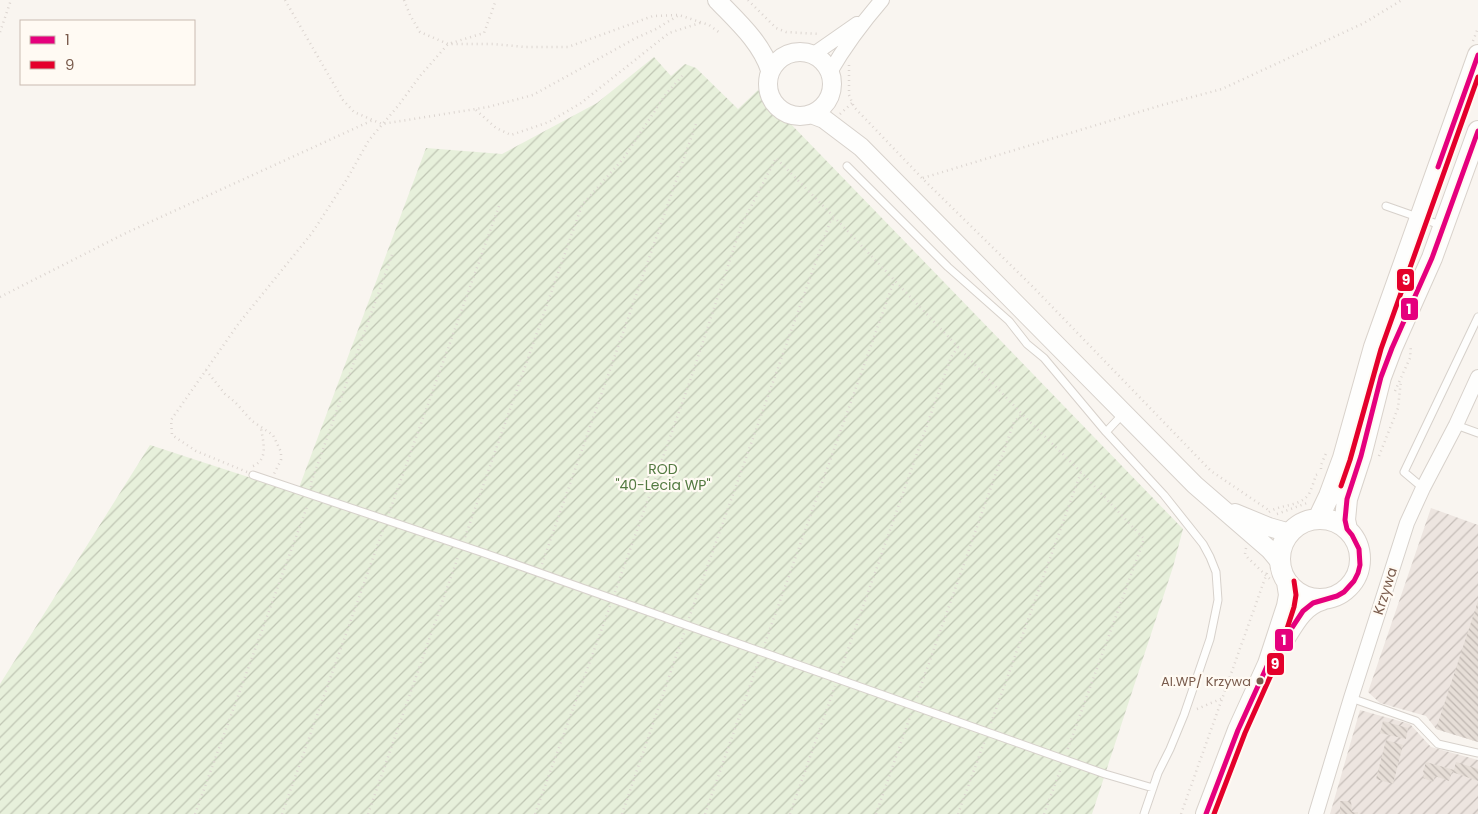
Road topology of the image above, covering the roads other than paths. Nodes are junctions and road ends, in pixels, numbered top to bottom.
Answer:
1 (717, 0) edge
2 (882, 0) edge
3 (746, 30) junction
4 (837, 47) junction
5 (787, 54) junction
6 (814, 54) junction
7 (1478, 55) edge
8 (770, 70) junction
9 (830, 72) junction
10 (831, 95) junction
11 (811, 114) junction
12 (1478, 131) edge
13 (862, 147) junction
14 (847, 166) dead end
15 (1386, 206) dead end
16 (1420, 217) junction
17 (1444, 226) junction
18 (1478, 316) edge
19 (1478, 377) edge
20 (1125, 412) junction
21 (1456, 425) junction
22 (1106, 432) junction
23 (1478, 433) edge
24 (253, 475) road end
25 (1423, 488) junction
26 (1221, 506) junction
27 (1318, 518) junction
28 (1347, 530) junction
29 (1290, 533) junction
30 (1273, 568) junction
31 (1287, 582) junction
32 (1322, 600) junction
33 (1268, 664) junction
34 (1351, 698) junction
35 (1478, 753) edge
36 (1153, 788) junction
37 (1144, 814) edge
38 (1206, 814) edge
39 (1316, 814) edge

1 - 3 street
2 - 4 street
3 - 5 street
3 - 8 street
4 - 6 street
4 - 9 street
5 - 6 street
5 - 8 street
6 - 9 street
7 - 16 main road
8 - 11 street
9 - 10 street
10 - 11 street
10 - 13 street
11 - 13 street
12 - 17 main road
13 - 20 street
14 - 22 lane
15 - 16 lane
16 - 17 lane
16 - 27 main road
17 - 28 main road
18 - 25 lane
19 - 21 street, Krzywa
20 - 22 lane
20 - 26 street
21 - 23 lane
21 - 25 street, Krzywa
22 - 36 lane
24 - 36 lane
25 - 34 street, Krzywa
26 - 29 street
26 - 30 street
27 - 28 main road
27 - 29 main road
28 - 32 main road
29 - 30 main road
30 - 31 main road
31 - 32 main road
31 - 33 main road
32 - 33 main road
33 - 38 main road
34 - 35 lane
34 - 39 street, Krzywa
36 - 37 lane

